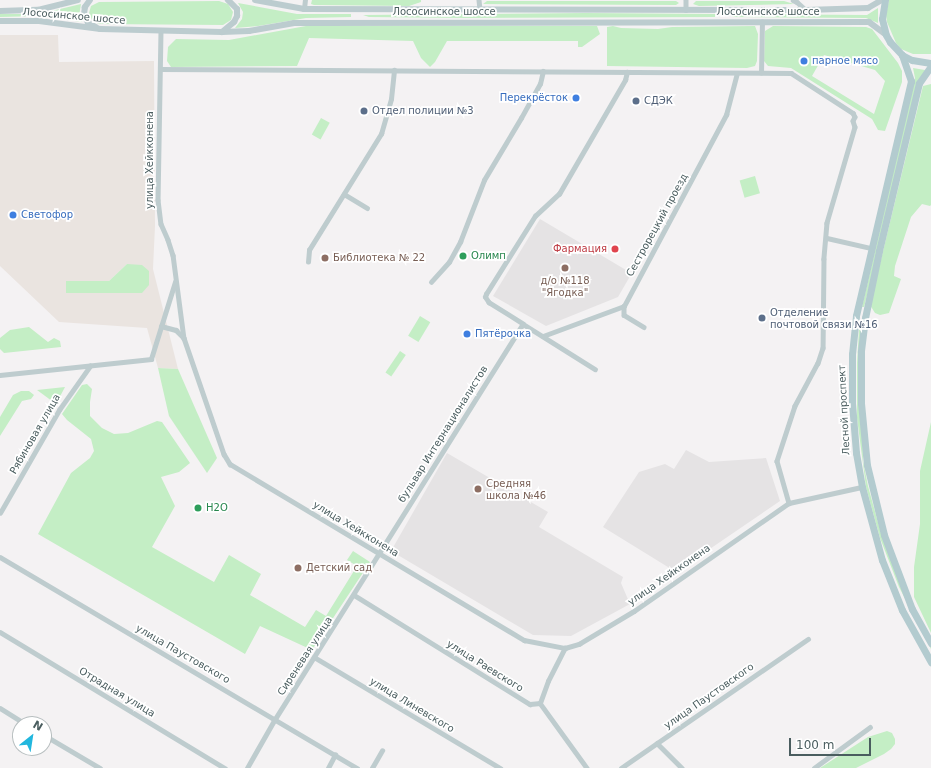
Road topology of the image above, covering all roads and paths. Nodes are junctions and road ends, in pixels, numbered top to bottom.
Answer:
1 (78, 0) edge
2 (90, 0) edge
3 (228, 0) edge
4 (255, 0) edge
5 (305, 0) edge
6 (479, 0) edge
7 (686, 0) edge
8 (792, 0) edge
9 (883, 0) edge
10 (304, 9) junction
11 (358, 9) junction
12 (480, 10) junction
13 (686, 10) junction
14 (725, 10) junction
15 (806, 10) junction
16 (0, 11) edge
17 (0, 21) edge
18 (359, 22) junction
19 (725, 22) junction
20 (762, 22) junction
21 (100, 30) junction
22 (161, 31) junction
23 (222, 32) junction
24 (886, 35) junction
25 (902, 55) junction
26 (931, 64) edge
27 (160, 69) junction
28 (394, 70) junction
29 (542, 71) junction
30 (627, 72) junction
31 (736, 73) junction
32 (761, 73) junction
33 (344, 194) junction
34 (367, 208) dead end
35 (826, 238) junction
36 (871, 248) junction
37 (308, 262) dead end
38 (176, 279) junction
39 (431, 282) dead end
40 (624, 306) junction
41 (856, 316) junction
42 (865, 318) junction
43 (523, 324) junction
44 (161, 326) junction
45 (644, 327) dead end
46 (543, 336) junction
47 (184, 338) junction
48 (90, 366) junction
49 (595, 369) dead end
50 (0, 375) edge
51 (862, 487) junction
52 (789, 503) junction
53 (0, 513) edge
54 (378, 553) junction
55 (0, 557) edge
56 (354, 595) junction
57 (0, 632) edge
58 (808, 639) dead end
59 (931, 643) edge
60 (565, 648) junction
61 (314, 657) junction
62 (931, 662) edge
63 (540, 703) junction
64 (0, 708) edge
65 (13, 716) edge
66 (275, 719) junction
67 (870, 727) dead end
68 (52, 739) edge
69 (657, 743) junction
70 (382, 751) dead end
71 (336, 755) junction
72 (100, 768) edge
73 (225, 768) edge
74 (247, 768) edge
75 (328, 768) edge
76 (356, 768) edge
77 (372, 768) edge
78 (500, 768) edge
79 (587, 768) edge
80 (621, 768) edge
81 (682, 768) edge
82 (814, 768) edge

1 - 16 street, Лососинское шоссе
2 - 21 street
3 - 23 street
4 - 10 street, Лососинское шоссе
5 - 10 street
6 - 12 street
7 - 13 street
8 - 15 street
9 - 15 street, Лососинское шоссе
9 - 24 main road
10 - 11 street, Лососинское шоссе
11 - 12 street, Лососинское шоссе
11 - 18 street
12 - 13 street, Лососинское шоссе
13 - 14 street, Лососинское шоссе
14 - 15 street, Лососинское шоссе
14 - 19 street
17 - 21 street, Лососинское шоссе
18 - 19 street, Лососинское шоссе
18 - 23 street, Лососинское шоссе
19 - 20 street, Лососинское шоссе
20 - 24 street, Лососинское шоссе
20 - 32 street
21 - 22 street, Лососинское шоссе
22 - 23 street, Лососинское шоссе
22 - 27 street, улица Хейкконена
24 - 25 main road
25 - 26 main road
25 - 36 main road, Лесной проспект
26 - 42 main road, Лесной проспект
27 - 28 street
27 - 38 street, улица Хейкконена
28 - 29 street
28 - 33 street
29 - 30 street
29 - 39 street
30 - 31 street
30 - 43 street
31 - 32 street
31 - 40 street, Сестрорецкий проезд
32 - 35 street
33 - 34 street
33 - 37 street
35 - 36 street
35 - 52 street
36 - 41 main road, Лесной проспект
38 - 44 street
38 - 47 street, улица Хейкконена
40 - 45 street
40 - 46 street
41 - 42 main road
41 - 51 main road, Лесной проспект
42 - 59 main road, Лесной проспект
43 - 46 street
43 - 54 street, бульвар Интернационалистов
44 - 47 street
44 - 48 street
46 - 49 street
47 - 54 street, улица Хейкконена
48 - 50 street
48 - 53 street, Рябиновая улица
51 - 52 street, улица Хейкконена
51 - 62 main road, Лесной проспект
52 - 60 street, улица Хейкконена
54 - 56 street, Сиреневая улица
54 - 60 street, улица Хейкконена
55 - 66 street, улица Паустовского
56 - 61 street, Сиреневая улица
56 - 63 street, улица Раевского
57 - 73 street, Отрадная улица
58 - 69 street, улица Паустовского
60 - 63 street
61 - 66 street, Сиреневая улица
61 - 78 street, улица Линевского
63 - 79 street
64 - 65 street
66 - 71 street, улица Паустовского
66 - 74 street, Сиреневая улица
67 - 82 street
68 - 72 street
69 - 80 street, улица Паустовского
69 - 81 street
70 - 77 street
71 - 75 street
71 - 76 street, улица Паустовского

